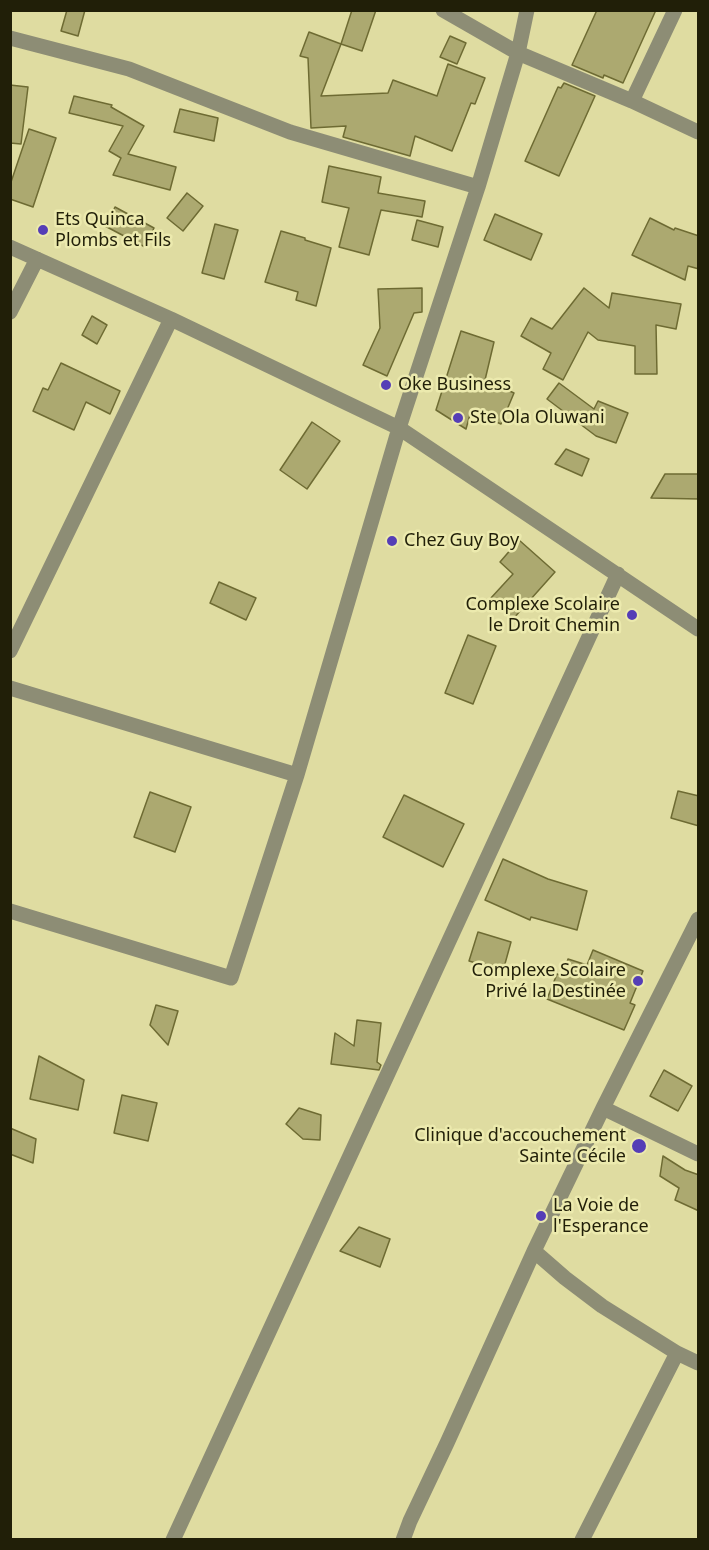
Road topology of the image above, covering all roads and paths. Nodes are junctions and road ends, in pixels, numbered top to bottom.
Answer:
1 (443, 10) edge
2 (527, 10) edge
3 (675, 10) edge
4 (10, 38) edge
5 (518, 52) junction
6 (632, 101) junction
7 (699, 132) edge
8 (478, 187) junction
9 (10, 247) edge
10 (37, 259) junction
11 (10, 312) edge
12 (171, 319) junction
13 (399, 428) junction
14 (618, 574) junction
15 (699, 629) edge
16 (10, 651) edge
17 (10, 688) edge
18 (297, 775) junction
19 (10, 911) edge
20 (699, 919) edge
21 (603, 1108) junction
22 (699, 1154) edge
23 (534, 1251) junction
24 (677, 1353) junction
25 (699, 1363) edge
26 (173, 1539) edge
27 (403, 1539) edge
28 (582, 1539) edge

1 - 5 street
2 - 5 street
3 - 6 street
4 - 8 street
5 - 6 street
5 - 8 street
6 - 7 street
8 - 13 street
9 - 10 street
10 - 11 street
10 - 12 street
12 - 13 street
12 - 16 street
13 - 14 street
13 - 18 street
14 - 15 street
14 - 26 street
17 - 18 street
18 - 19 street
20 - 21 street
21 - 22 street
21 - 23 street
23 - 24 street
23 - 27 street
24 - 25 street
24 - 28 street

